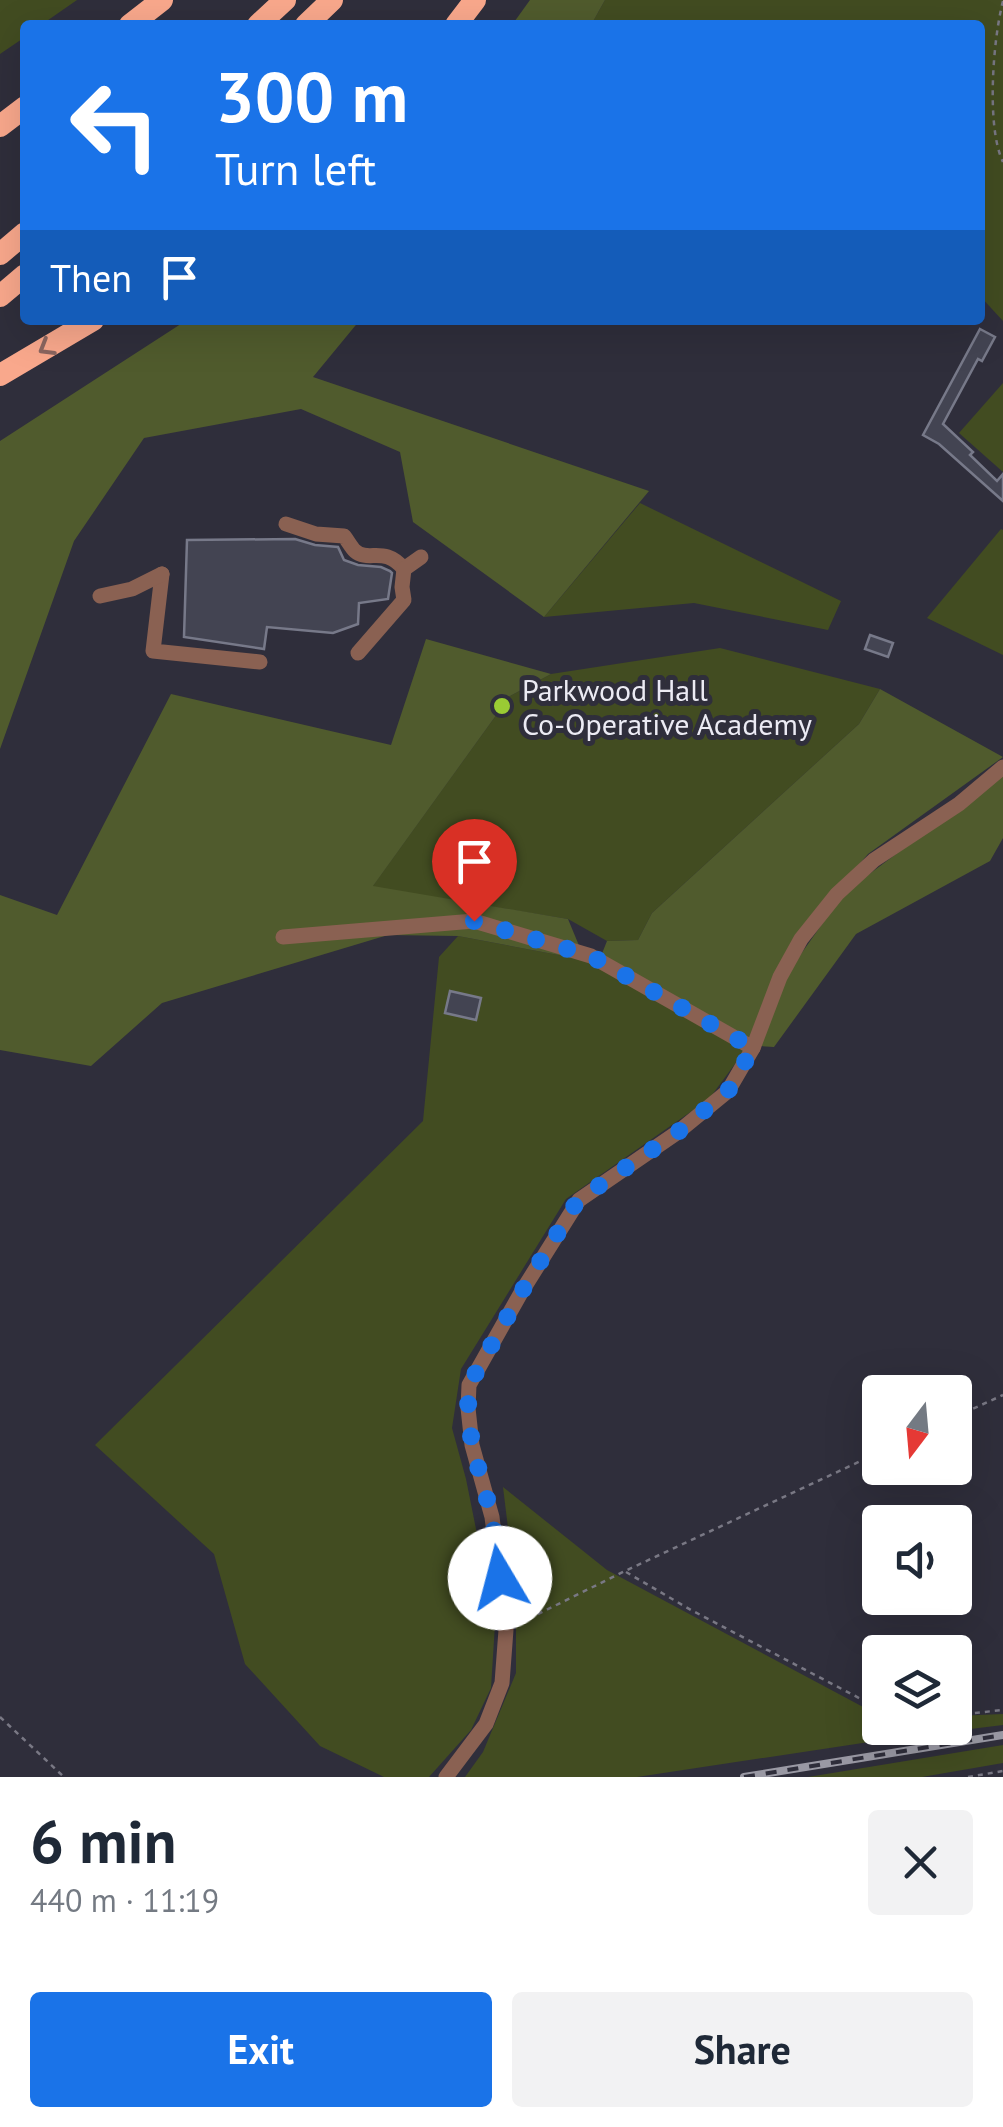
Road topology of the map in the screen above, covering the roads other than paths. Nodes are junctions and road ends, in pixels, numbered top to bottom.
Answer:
1 (162, 0) edge
2 (285, 0) edge
3 (332, 0) edge
4 (476, 0) edge
5 (136, 20) edge
6 (263, 20) edge
7 (311, 20) edge
8 (460, 20) edge
9 (20, 111) edge
10 (0, 126) edge
11 (20, 237) edge
12 (0, 254) edge
13 (20, 279) edge
14 (0, 296) edge
15 (85, 325) edge
16 (0, 375) edge
17 (286, 524) dead end
18 (421, 558) dead end
19 (404, 569) junction
20 (100, 596) dead end
21 (358, 653) dead end
22 (260, 662) dead end
23 (1003, 767) edge
24 (284, 936) dead end
25 (753, 1048) junction
26 (446, 1777) edge

1 - 5 highway
2 - 6 highway
3 - 7 highway
4 - 8 highway
9 - 10 highway
11 - 12 highway
13 - 14 highway
15 -> 16 highway
17 - 19 street
18 - 19 street
19 - 21 street
20 - 22 street
23 - 25 street
24 - 25 street
25 - 26 street

